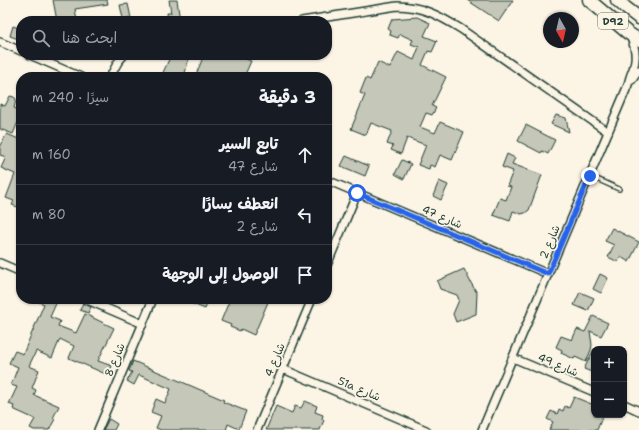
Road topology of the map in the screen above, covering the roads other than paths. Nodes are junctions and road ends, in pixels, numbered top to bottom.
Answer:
1 (589, 0) edge
2 (616, 0) edge
3 (633, 11) edge
4 (332, 16) edge
5 (628, 33) junction
6 (639, 40) edge
7 (0, 42) edge
8 (16, 49) edge
9 (42, 60) edge
10 (120, 60) edge
11 (639, 70) edge
12 (69, 72) edge
13 (113, 72) edge
14 (628, 85) junction
15 (608, 132) junction
16 (590, 176) junction
17 (332, 182) edge
18 (619, 189) dead end
19 (357, 193) junction
20 (332, 252) edge
21 (0, 263) edge
22 (16, 270) edge
23 (548, 274) junction
24 (97, 304) edge
25 (151, 304) edge
26 (310, 304) edge
27 (143, 324) junction
28 (513, 358) junction
29 (283, 369) junction
30 (591, 391) edge
31 (627, 405) edge
32 (639, 411) edge
33 (98, 430) edge
34 (257, 430) edge
35 (426, 430) edge
36 (482, 430) edge

1 - 5 main road, D92
2 - 3 main road, D92
4 - 15 street
5 - 6 main road, D92
5 - 14 street, شارع 2
7 - 8 street
9 - 12 street
10 - 13 street
11 - 14 street, شارع 2
14 - 15 street, شارع 2
15 - 16 street, شارع 2
16 - 18 lane
16 - 23 street, شارع 2
17 - 19 street, شارع 47
19 - 20 street
19 - 23 street, شارع 47
21 - 22 street
23 - 28 street, شارع 2
24 - 27 street
25 - 27 street, شارع 8
26 - 29 street, شارع 4
27 - 33 street, شارع 8
28 - 30 street, شارع 49
28 - 36 street, شارع 2
29 - 34 street, شارع 4
29 - 35 street, 51a شارع
31 - 32 street

